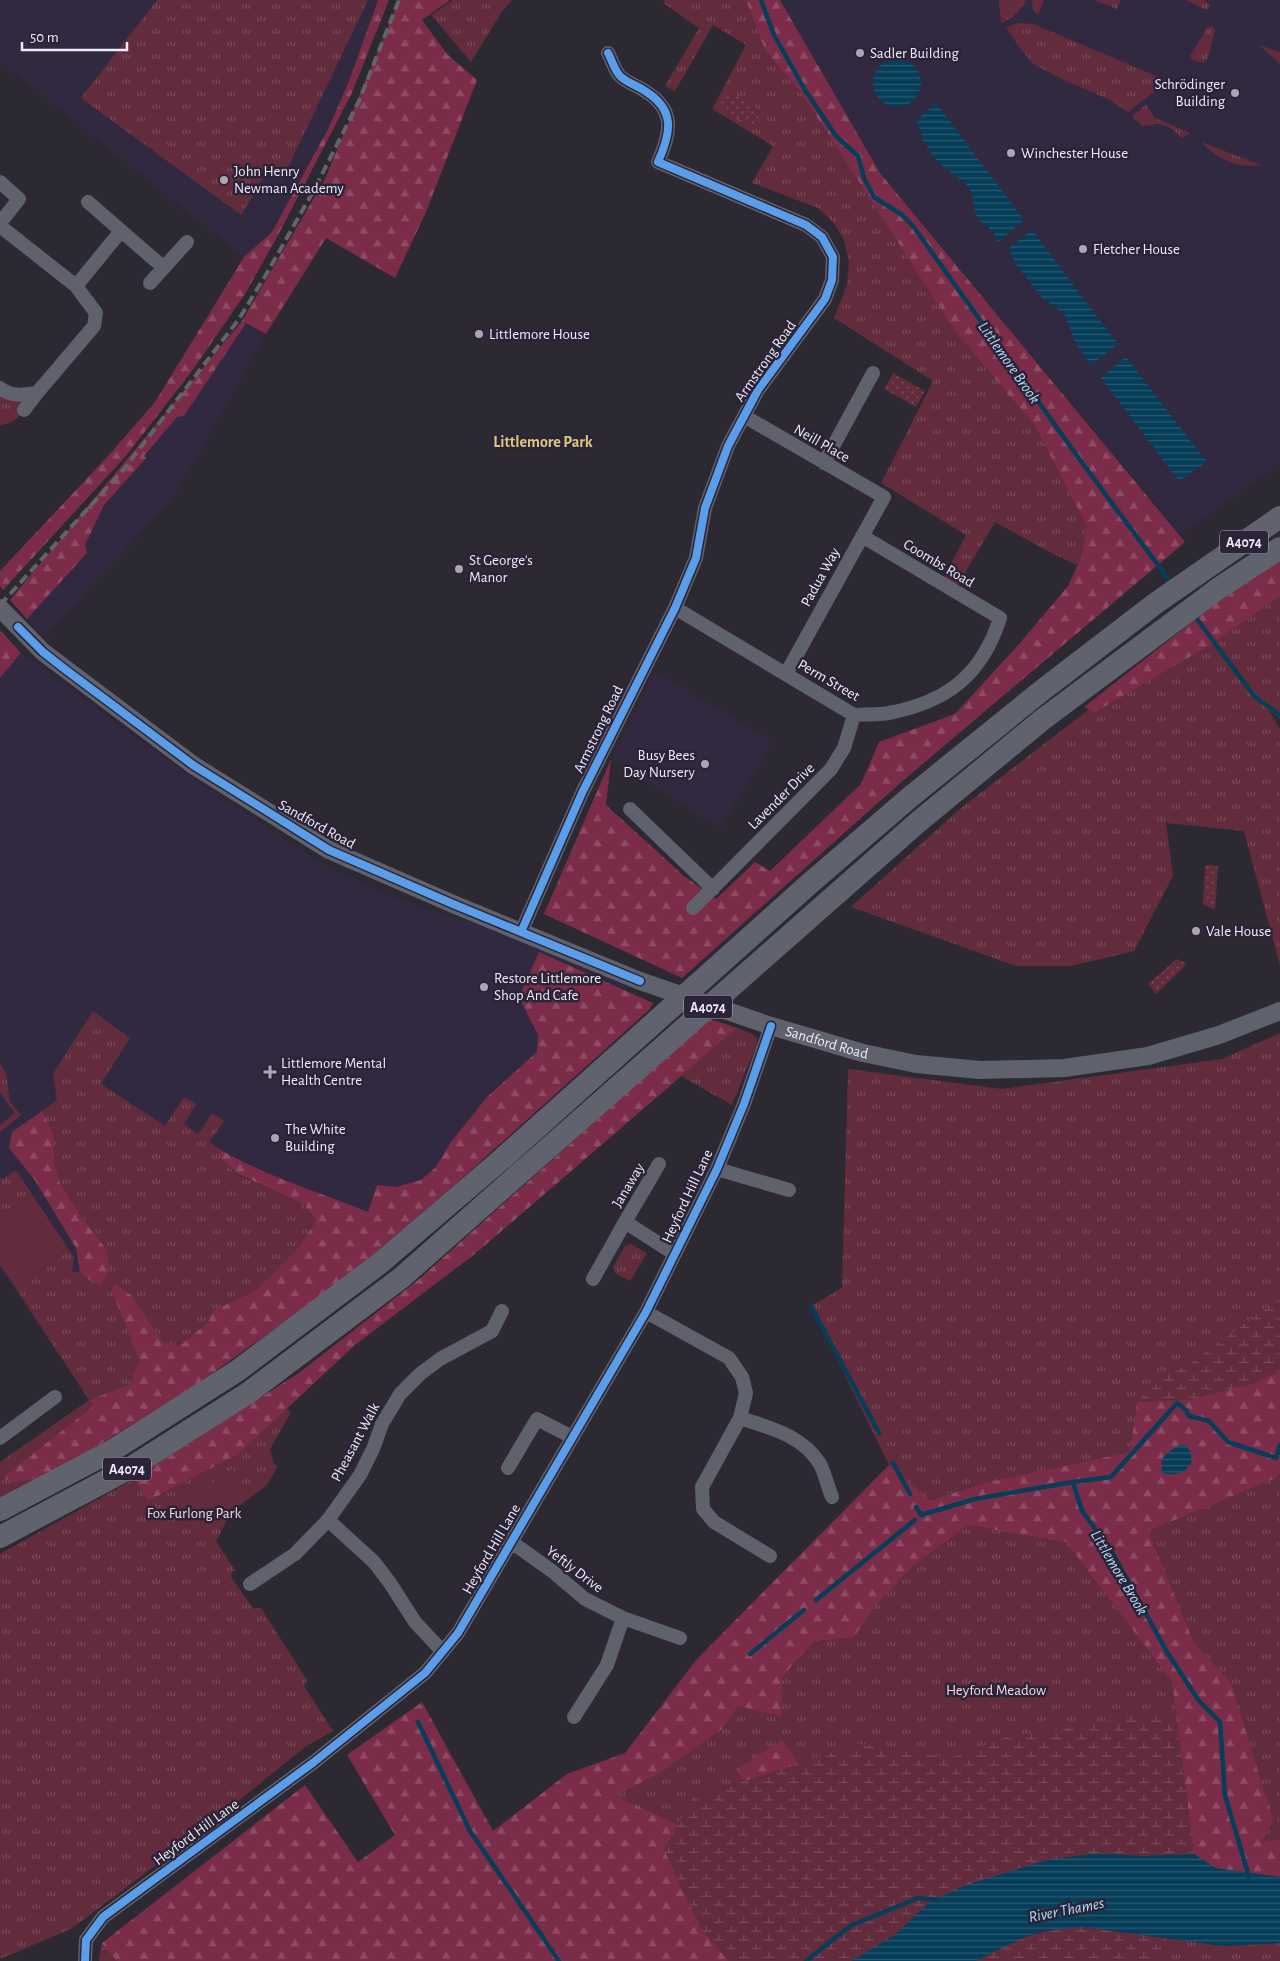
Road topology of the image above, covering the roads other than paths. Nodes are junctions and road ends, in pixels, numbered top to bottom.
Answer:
1 (608, 53) dead end
2 (0, 182) edge
3 (88, 202) dead end
4 (0, 225) edge
5 (121, 231) junction
6 (187, 242) dead end
7 (164, 268) junction
8 (150, 283) dead end
9 (76, 286) junction
10 (873, 374) dead end
11 (0, 388) edge
12 (37, 393) junction
13 (24, 410) dead end
14 (744, 416) junction
15 (824, 463) junction
16 (884, 497) joint
17 (1280, 517) edge
18 (862, 536) junction
19 (1280, 548) edge
20 (0, 608) edge
21 (675, 608) junction
22 (1000, 618) joint
23 (786, 674) junction
24 (854, 714) junction
25 (630, 809) dead end
26 (713, 888) junction
27 (693, 908) dead end
28 (521, 932) junction
29 (1280, 1011) edge
30 (765, 1024) junction
31 (659, 1164) dead end
32 (717, 1169) junction
33 (789, 1190) dead end
34 (625, 1222) junction
35 (675, 1254) junction
36 (593, 1279) dead end
37 (502, 1311) dead end
38 (646, 1312) junction
39 (55, 1397) dead end
40 (740, 1418) junction
41 (572, 1437) junction
42 (0, 1438) edge
43 (508, 1468) dead end
44 (832, 1497) dead end
45 (0, 1510) edge
46 (328, 1520) junction
47 (0, 1537) edge
48 (510, 1541) junction
49 (770, 1556) dead end
50 (250, 1584) dead end
51 (623, 1618) junction
52 (680, 1638) dead end
53 (443, 1652) junction
54 (574, 1717) dead end
55 (85, 1961) edge

1 - 14 street, Armstrong Road
2 - 4 street
3 - 5 street
4 - 9 street
5 - 7 street
5 - 9 street
6 - 7 street
7 - 8 street
9 - 12 street
10 - 15 street
11 - 12 street
12 - 13 street
14 - 15 street, Neill Place
14 - 21 street, Armstrong Road
15 - 16 street, Neill Place
16 - 18 street, Padua Way
17 - 45 main road, A4074
18 - 22 street, Coombs Road
18 - 23 street, Padua Way
19 - 47 main road, A4074
20 - 28 street, Sandford Road
21 - 23 street, Perm Street
21 - 28 street, Armstrong Road
22 - 24 street, Perm Street
23 - 24 street, Perm Street
24 - 26 street, Lavender Drive
25 - 26 street
26 - 27 street, Lavender Drive
28 - 30 street, Sandford Road
29 - 30 street, Sandford Road
30 - 32 street, Heyford Hill Lane
31 - 34 street, Janaway
32 - 33 street
32 - 35 street, Heyford Hill Lane
34 - 35 street, Janaway
34 - 36 street, Janaway
35 - 38 street, Heyford Hill Lane
37 - 46 street, Pheasant Walk
38 - 40 street
38 - 41 street, Heyford Hill Lane
39 - 42 street
40 - 44 street
40 - 49 street
41 - 43 street
41 - 48 street, Heyford Hill Lane
46 - 50 street, Pheasant Walk
46 - 53 street
48 - 51 street, Yeftly Drive
48 - 53 street, Heyford Hill Lane
51 - 52 street, Yeftly Drive
51 - 54 street
53 - 55 street, Heyford Hill Lane

